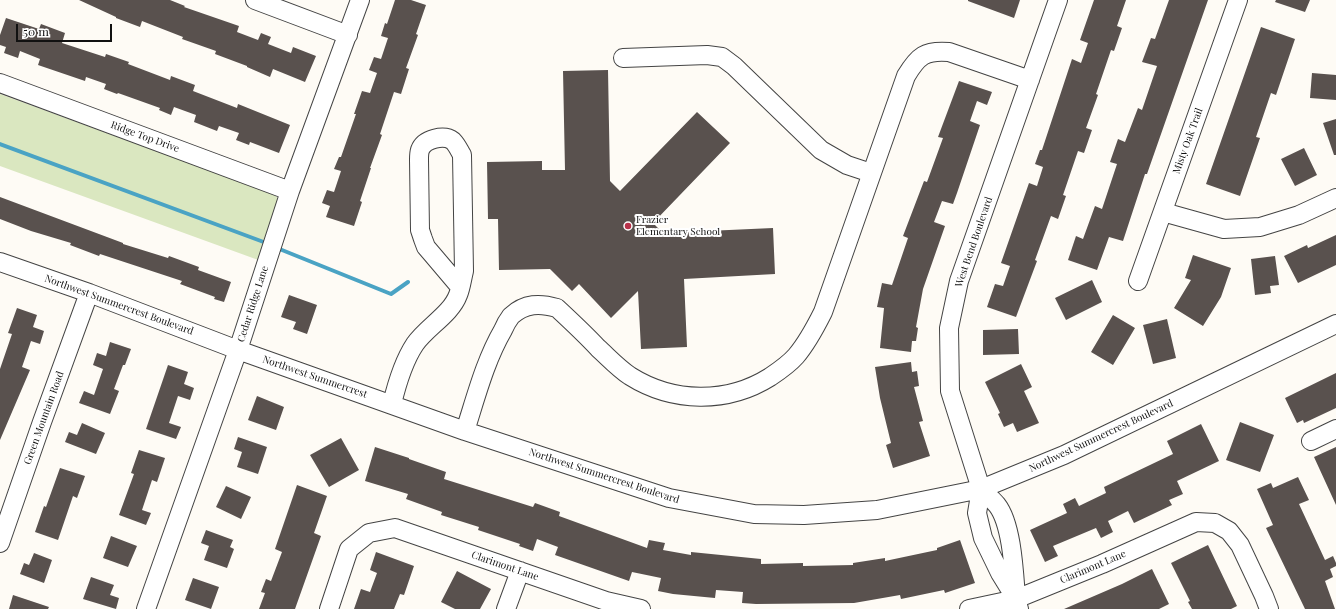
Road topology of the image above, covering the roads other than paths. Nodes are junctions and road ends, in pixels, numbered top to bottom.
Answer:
1 (254, 0) edge
2 (360, 0) edge
3 (1058, 0) edge
4 (1238, 0) edge
5 (348, 35) junction
6 (623, 58) dead end
7 (1030, 80) junction
8 (0, 83) edge
9 (871, 173) junction
10 (290, 191) junction
11 (1336, 198) edge
12 (1163, 212) junction
13 (0, 262) edge
14 (1138, 281) dead end
15 (460, 287) junction
16 (89, 293) junction
17 (1336, 324) edge
18 (238, 350) junction
19 (392, 404) junction
20 (1336, 429) edge
21 (465, 431) junction
22 (1311, 441) dead end
23 (981, 489) junction
24 (0, 543) edge
25 (520, 571) junction
26 (1017, 604) edge
27 (146, 609) edge
28 (329, 609) edge
29 (506, 609) edge
30 (641, 609) edge
31 (969, 609) edge
32 (1269, 609) edge

1 - 5 street
2 - 5 street, Cedar Ridge Lane
3 - 7 street, West Bend Boulevard
4 - 12 street, Misty Oak Trail
5 - 10 street, Cedar Ridge Lane
6 - 9 street
7 - 9 street
7 - 23 street, West Bend Boulevard
8 - 10 street, Ridge Top Drive
9 - 21 street
10 - 18 street, Cedar Ridge Lane
11 - 12 street
12 - 14 street, Misty Oak Trail
13 - 16 street, Northwest Summercrest Boulevard
15 - 15 street
15 - 19 street
16 - 18 street, Northwest Summercrest Boulevard
16 - 24 street, Green Mountain Road
17 - 23 street, Northwest Summercrest Boulevard
18 - 19 street, Northwest Summercrest
18 - 27 street, Cedar Ridge Lane
19 - 21 street, Northwest Summercrest Boulevard
20 - 22 street
21 - 23 street, Northwest Summercrest Boulevard
23 - 26 street, West Bend Boulevard
23 - 26 street, West Bend Boulevard
25 - 28 street, Clarimont Lane
25 - 29 street
25 - 30 street, Clarimont Lane
26 - 31 street, Clarimont Lane
26 - 32 street, Clarimont Lane

